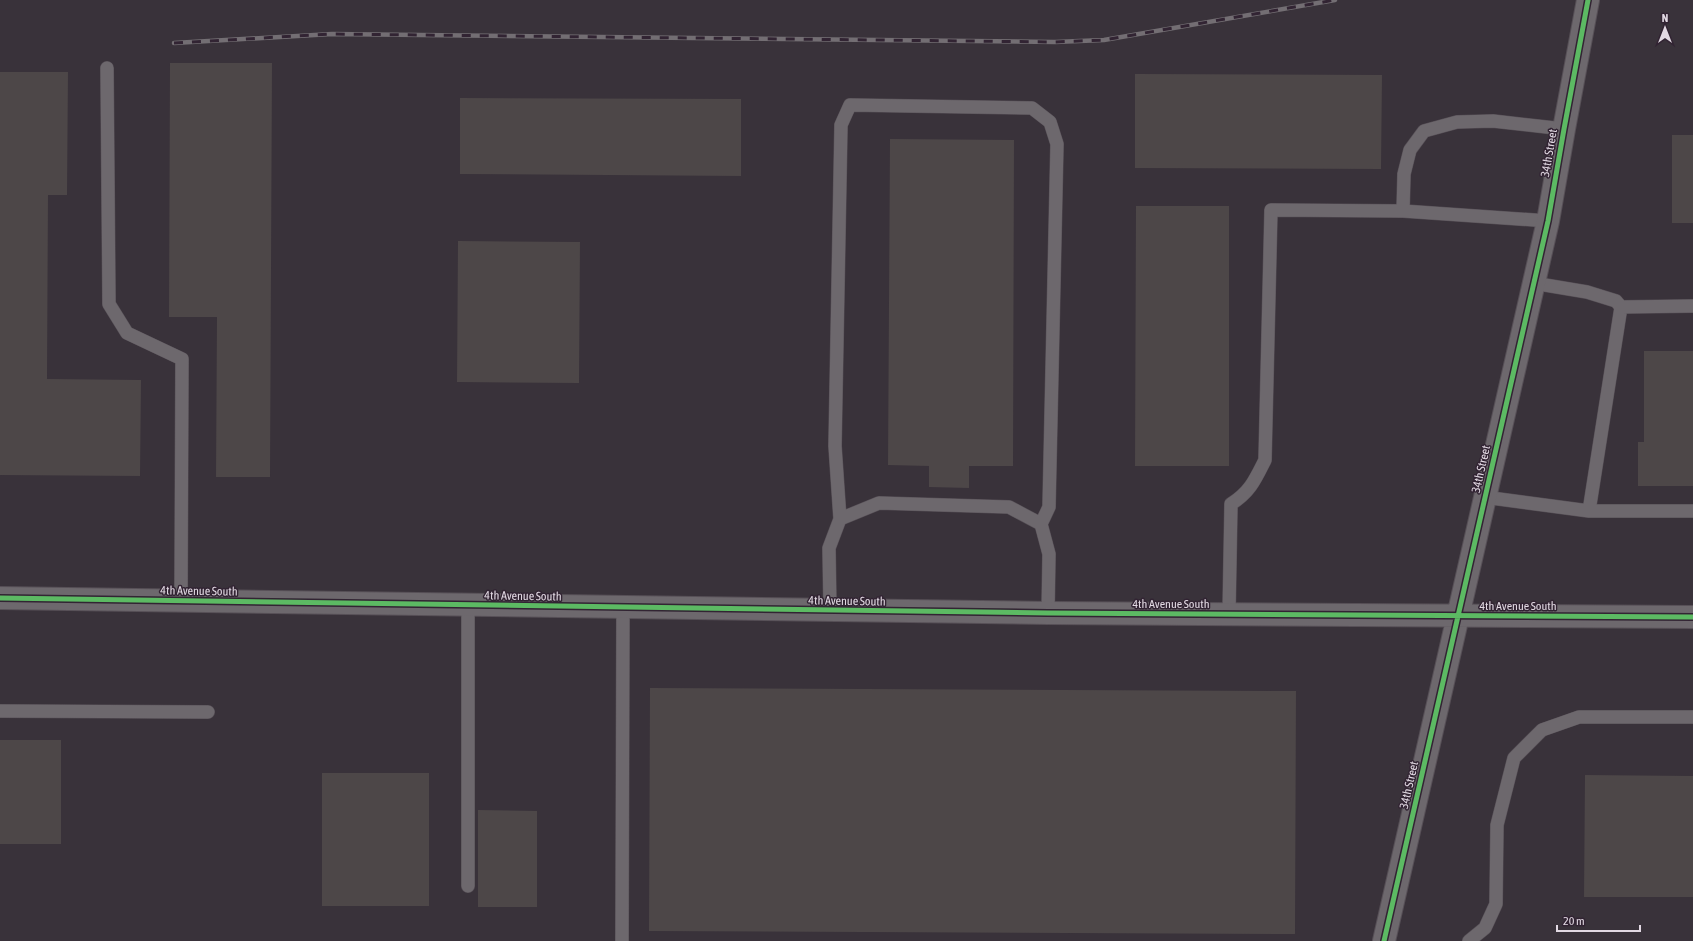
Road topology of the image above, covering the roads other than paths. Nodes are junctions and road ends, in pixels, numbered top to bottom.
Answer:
1 (1588, 0) edge
2 (107, 68) dead end
3 (1564, 129) junction
4 (1403, 211) junction
5 (1548, 221) junction
6 (1533, 283) junction
7 (1693, 306) edge
8 (1621, 307) junction
9 (1484, 497) junction
10 (1589, 511) junction
11 (1693, 511) edge
12 (840, 519) junction
13 (1042, 524) junction
14 (0, 598) edge
15 (182, 601) junction
16 (468, 605) junction
17 (623, 607) junction
18 (830, 610) junction
19 (1048, 613) junction
20 (1229, 614) junction
21 (1458, 616) junction
22 (1693, 616) edge
23 (0, 711) edge
24 (208, 712) dead end
25 (1693, 717) edge
26 (468, 886) dead end
27 (622, 941) edge
28 (1384, 941) edge
29 (1394, 941) edge
30 (1469, 941) edge

1 - 3 street, 34th Street
2 - 15 lane
3 - 4 lane
3 - 5 street, 34th Street
4 - 5 lane
4 - 20 lane
5 - 6 street, 34th Street
6 - 8 lane
6 - 9 street, 34th Street
7 - 8 lane
8 - 10 lane
9 - 10 lane
9 - 21 street, 34th Street
10 - 11 lane
12 - 13 lane
12 - 13 lane
12 - 18 lane
13 - 19 lane
14 - 15 street, 4th Avenue South
15 - 16 street, 4th Avenue South
16 - 17 street, 4th Avenue South
16 - 26 lane
17 - 18 street, 4th Avenue South
17 - 27 lane
18 - 19 street, 4th Avenue South
19 - 20 street, 4th Avenue South
20 - 21 street, 4th Avenue South
21 - 22 street, 4th Avenue South
21 - 28 street, 34th Street
23 - 24 lane
25 - 30 lane
28 - 29 lane

